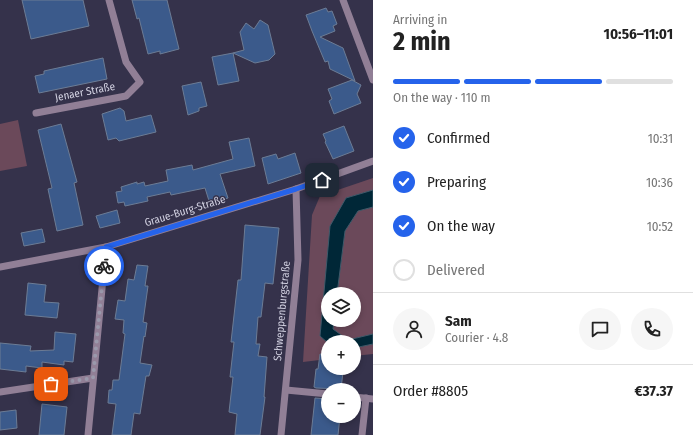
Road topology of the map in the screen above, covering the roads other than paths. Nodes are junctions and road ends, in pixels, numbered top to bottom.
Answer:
1 (109, 0) edge
2 (343, 0) edge
3 (373, 80) edge
4 (36, 113) dead end
5 (373, 161) edge
6 (296, 189) junction
7 (106, 247) junction
8 (0, 267) edge
9 (93, 378) junction
10 (286, 390) junction
11 (0, 392) edge
12 (321, 393) edge
13 (369, 398) edge
14 (88, 435) edge
15 (281, 435) edge
16 (362, 435) edge

1 - 4 street, Jenaer Straße
2 - 3 street
5 - 6 street, Graue-Burg-Straße
6 - 7 street, Graue-Burg-Straße
6 - 10 street, Schweppenburgstraße
7 - 8 street, Graue-Burg-Straße
7 - 9 street
9 - 11 street
9 - 14 street
10 - 12 street
10 - 15 street, Schweppenburgstraße
13 - 16 street

